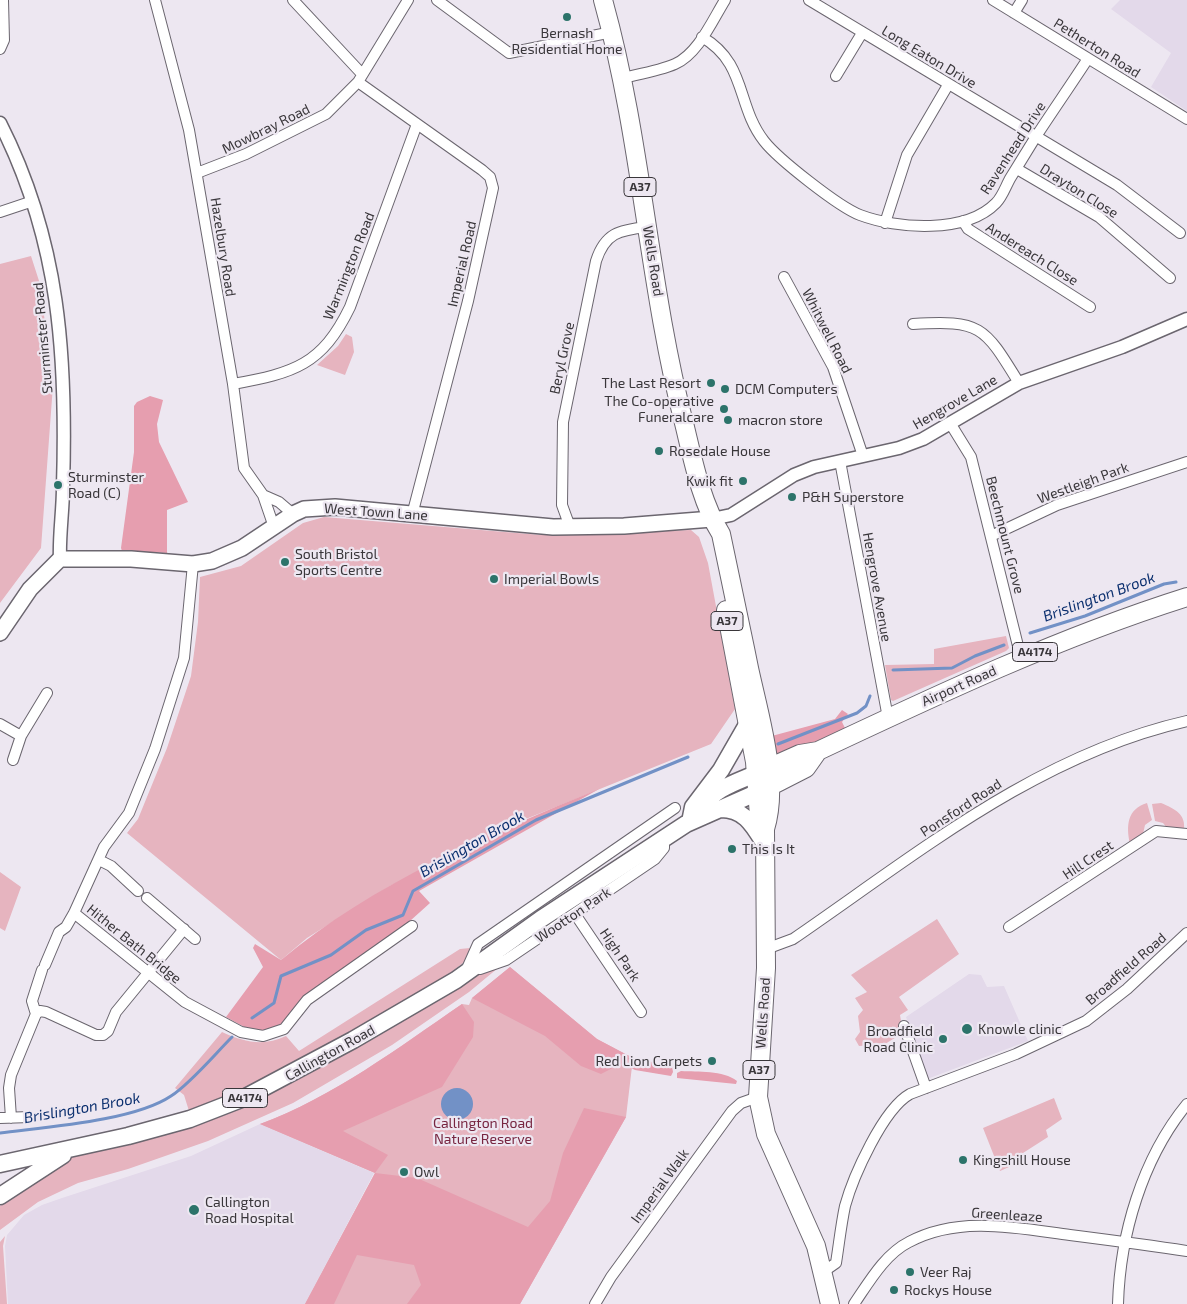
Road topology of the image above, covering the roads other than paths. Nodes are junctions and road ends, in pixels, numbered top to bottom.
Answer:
1 (3, 0) edge
2 (155, 0) edge
3 (293, 0) edge
4 (408, 0) edge
5 (437, 0) edge
6 (604, 0) edge
7 (725, 0) edge
8 (809, 0) edge
9 (993, 0) edge
10 (1022, 0) edge
11 (1014, 13) junction
12 (612, 32) junction
13 (862, 33) junction
14 (702, 37) junction
15 (0, 50) edge
16 (1087, 60) junction
17 (836, 76) dead end
18 (360, 78) junction
19 (622, 78) junction
20 (948, 85) junction
21 (1187, 119) edge
22 (0, 123) edge
23 (417, 124) junction
24 (1036, 138) junction
25 (1017, 169) junction
26 (197, 173) junction
27 (33, 201) junction
28 (0, 212) edge
29 (963, 221) junction
30 (885, 223) junction
31 (647, 227) junction
32 (1180, 233) dead end
33 (784, 277) dead end
34 (1170, 278) dead end
35 (1090, 306) dead end
36 (1187, 319) edge
37 (912, 324) dead end
38 (1019, 382) junction
39 (233, 384) junction
40 (950, 423) junction
41 (863, 456) junction
42 (840, 461) junction
43 (1187, 462) edge
44 (263, 495) junction
45 (293, 514) junction
46 (412, 515) junction
47 (712, 519) junction
48 (274, 527) junction
49 (570, 527) junction
50 (991, 536) junction
51 (60, 559) junction
52 (193, 564) junction
53 (1187, 597) edge
54 (0, 633) edge
55 (1021, 658) junction
56 (47, 693) dead end
57 (888, 718) junction
58 (1187, 721) edge
59 (748, 723) junction
60 (0, 724) edge
61 (21, 736) junction
62 (765, 745) junction
63 (818, 751) junction
64 (788, 759) junction
65 (13, 760) dead end
66 (762, 781) junction
67 (675, 808) dead end
68 (721, 809) junction
69 (696, 816) junction
70 (1187, 834) edge
71 (664, 837) junction
72 (765, 837) junction
73 (624, 845) junction
74 (633, 858) junction
75 (98, 860) junction
76 (74, 913) junction
77 (575, 914) junction
78 (412, 926) dead end
79 (1009, 927) dead end
80 (184, 929) junction
81 (1187, 933) edge
82 (195, 938) dead end
83 (766, 949) junction
84 (147, 972) junction
85 (460, 977) junction
86 (641, 1012) dead end
87 (36, 1014) junction
88 (904, 1026) dead end
89 (926, 1088) junction
90 (758, 1097) junction
91 (1187, 1104) edge
92 (30, 1117) dead end
93 (5, 1118) edge
94 (83, 1145) junction
95 (0, 1164) edge
96 (0, 1196) edge
97 (1125, 1242) junction
98 (1187, 1251) edge
99 (824, 1272) junction
100 (595, 1304) edge
101 (830, 1304) edge
102 (854, 1304) edge
103 (1118, 1304) edge

1 - 15 street
2 - 26 street, Hazelbury Road
3 - 18 street, Imperial Road
4 - 18 street, Mowbray Road
5 - 12 street
6 - 12 highway, Wells Road / A37
7 - 14 street
8 - 13 street, Long Eaton Drive
9 - 11 street, Petherton Road
10 - 11 street
11 - 16 street, Petherton Road
12 - 19 highway, Wells Road / A37
13 - 17 street
13 - 20 street, Long Eaton Drive
14 - 19 street
14 - 30 street, Ravenhead Drive
16 - 21 street, Petherton Road
16 - 24 street, Ravenhead Drive
18 - 23 street, Imperial Road
18 - 26 street, Mowbray Road
19 - 31 highway, Wells Road / A37
20 - 24 street, Long Eaton Drive
20 - 30 street
22 - 27 street, Sturminster Road
23 - 39 street, Warmington Road
23 - 46 street, Imperial Road
24 - 25 street, Ravenhead Drive
24 - 32 street, Long Eaton Drive
25 - 29 street, Ravenhead Drive
25 - 34 street, Drayton Close
26 - 39 street, Hazelbury Road
27 - 28 street
27 - 51 street, Sturminster Road
29 - 30 street, Ravenhead Drive
29 - 35 street, Andereach Close
31 - 47 highway, Wells Road / A37
31 - 49 street, Beryl Grove
33 - 41 street, Whitwell Road
36 - 38 street, Hengrove Lane
37 - 38 street
38 - 40 street, Hengrove Lane
39 - 44 street, Hazelbury Road
40 - 41 street, Hengrove Lane
40 - 50 street, Beechmount Grove
41 - 42 street, Hengrove Lane
42 - 47 street, Hengrove Lane
42 - 57 street, Hengrove Avenue
43 - 50 street, Westleigh Park
44 - 45 street, Hazelbury Road
44 - 48 street, Hazelbury Road
45 - 46 main road, West Town Lane
45 - 48 main road, West Town Lane
46 - 49 main road, West Town Lane
47 - 49 main road, West Town Lane
47 - 59 highway, Wells Road / A37
47 - 62 highway, Wells Road / A37
48 - 52 main road, West Town Lane
50 - 55 street, Beechmount Grove
51 - 52 main road, West Town Lane
51 - 54 main road
52 - 75 street, Hither Bath Bridge
53 - 55 highway, Airport Road / A4174
55 - 57 highway, Airport Road / A4174
56 - 61 street
57 - 63 highway, Airport Road / A4174
58 - 83 street, Ponsford Road
59 - 66 highway, Wells Road / A37
59 - 69 main road
60 - 61 street
61 - 65 street
62 - 64 highway
62 - 66 highway, Wells Road / A37
63 - 64 highway, Airport Road / A4174
63 - 66 highway, Airport Road / A4174
64 - 66 highway, Airport Road / A4174
66 - 68 main road, Wootton Park / A4174
66 - 69 main road, Wootton Park / A4174
66 - 72 highway, Wells Road / A37
67 - 73 street
68 - 69 main road, Wootton Park / A4174
68 - 72 main road
69 - 71 main road, Wootton Park / A4174
70 - 79 street, Hill Crest
71 - 74 main road, Wootton Park / A4174
71 - 77 street, Wootton Park
72 - 83 highway, Wells Road / A37
73 - 74 street
73 - 85 street
74 - 85 main road, Wootton Park / A4174
75 - 76 street, Hither Bath Bridge
75 - 80 street
76 - 84 street, Hither Bath Bridge
76 - 87 street
77 - 85 street, Wootton Park
77 - 86 street, High Park
78 - 84 street, Hither Bath Bridge
80 - 82 street
80 - 84 street
81 - 89 street, Broadfield Road
83 - 90 highway, Wells Road / A37
84 - 87 street
85 - 94 main road, Callington Road / A4174
87 - 93 street
88 - 89 street
89 - 99 street, Broadfield Road
90 - 99 highway, Wells Road / A37
90 - 100 street, Imperial Walk
91 - 97 street
92 - 93 street
94 - 95 main road, Callington Road / A4174
94 - 96 main road, Callington Road / A4174
97 - 98 street, Greenleaze
97 - 102 street, Greenleaze
97 - 103 street
99 - 101 highway, Wells Road / A37

